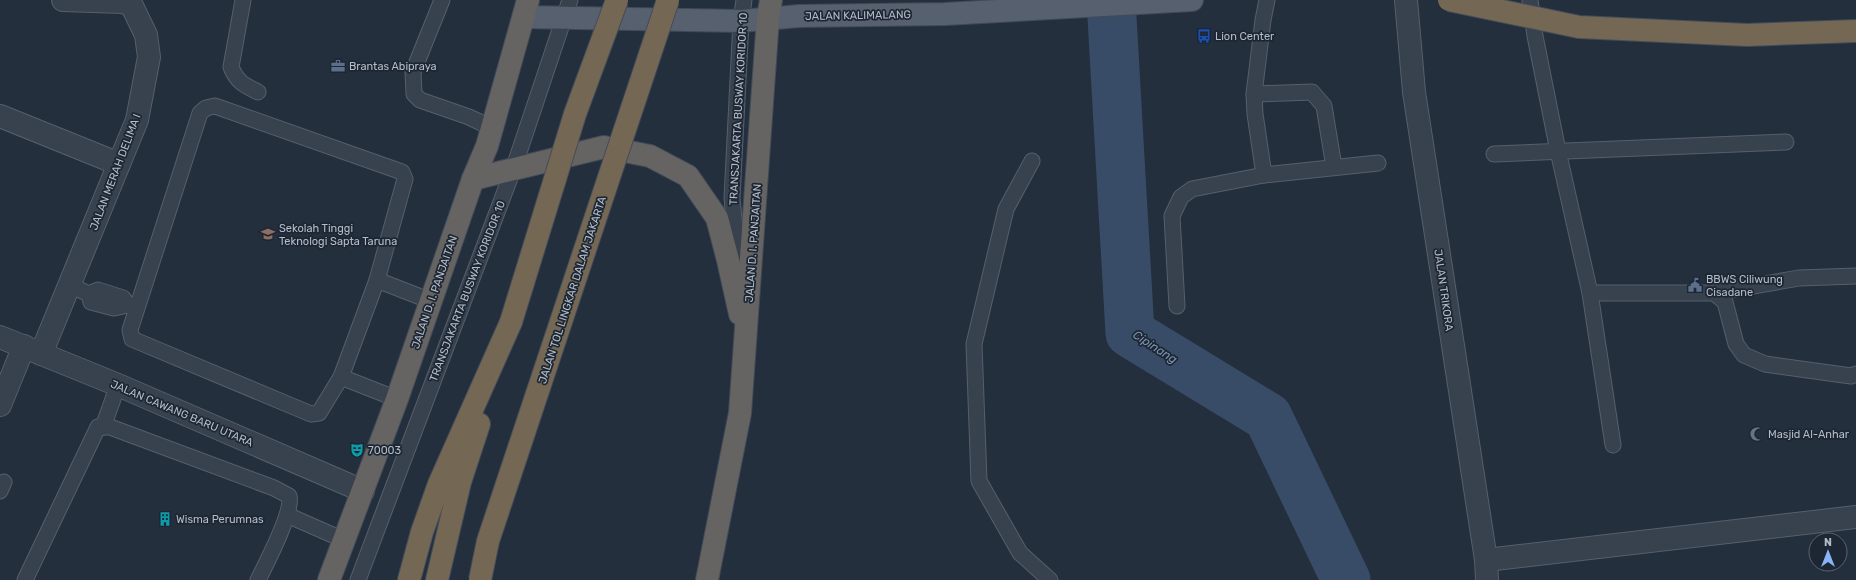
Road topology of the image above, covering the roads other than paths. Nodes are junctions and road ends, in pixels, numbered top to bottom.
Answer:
1 (63, 0) edge
2 (243, 0) edge
3 (442, 0) edge
4 (617, 0) edge
5 (668, 0) edge
6 (744, 0) edge
7 (1267, 0) edge
8 (1406, 0) edge
9 (1449, 0) edge
10 (1530, 0) edge
11 (1184, 1) edge
12 (945, 7) edge
13 (526, 8) edge
14 (567, 9) edge
15 (770, 9) edge
16 (741, 21) junction
17 (1856, 31) edge
18 (258, 92) dead end
19 (1254, 94) junction
20 (0, 116) edge
21 (492, 128) junction
22 (1786, 142) dead end
23 (1558, 151) junction
24 (1494, 154) dead end
25 (1032, 160) dead end
26 (1378, 163) dead end
27 (119, 164) junction
28 (1334, 167) junction
29 (513, 170) junction
30 (1264, 174) junction
31 (473, 180) junction
32 (1856, 276) edge
33 (376, 280) junction
34 (69, 285) junction
35 (1590, 293) junction
36 (1714, 293) junction
37 (431, 301) junction
38 (1177, 306) dead end
39 (133, 307) junction
40 (511, 322) junction
41 (0, 337) edge
42 (745, 337) junction
43 (32, 350) junction
44 (1856, 374) edge
45 (341, 377) junction
46 (118, 385) junction
47 (397, 400) junction
48 (0, 405) edge
49 (103, 426) junction
50 (1613, 445) dead end
51 (362, 491) junction
52 (287, 515) junction
53 (1856, 517) edge
54 (344, 540) junction
55 (1486, 570) edge
56 (25, 580) edge
57 (258, 580) edge
58 (329, 580) edge
59 (358, 580) edge
60 (409, 580) edge
61 (437, 580) edge
62 (480, 580) edge
63 (707, 580) edge
64 (1050, 580) edge

1 - 27 street, JALAN MERAH DELIMA I
2 - 18 lane
3 - 21 lane
4 - 40 highway, bridge
5 - 62 highway, JALAN TOL LINGKAR DALAM JAKARTA, bridge
6 - 16 lane, TRANSJAKARTA BUSWAY KORIDOR 10
7 - 19 lane
8 - 55 street, JALAN TRIKORA
9 - 17 highway, bridge
10 - 23 lane
11 - 12 main road, JALAN KALIMALANG
12 - 15 main road, JALAN KALIMALANG
13 - 14 main road, JALAN KALIMALANG
13 - 21 highway, JALAN D. I. PANJAITAN
14 - 16 main road, JALAN KALIMALANG
14 - 29 lane, TRANSJAKARTA BUSWAY KORIDOR 10
15 - 16 main road, JALAN KALIMALANG
15 - 42 highway, JALAN D. I. PANJAITAN
16 - 42 lane, TRANSJAKARTA BUSWAY KORIDOR 10
19 - 28 lane
19 - 30 lane
20 - 27 street
21 - 31 highway, JALAN D. I. PANJAITAN
22 - 23 lane
23 - 24 lane
23 - 35 lane
25 - 64 lane
26 - 28 lane
27 - 34 street, JALAN MERAH DELIMA I
28 - 30 lane
29 - 31 highway
29 - 42 highway
29 - 59 lane, TRANSJAKARTA BUSWAY KORIDOR 10
30 - 38 lane
31 - 37 highway, JALAN D. I. PANJAITAN
32 - 36 lane
33 - 37 lane
33 - 39 lane
33 - 45 lane
34 - 39 lane
34 - 43 street, JALAN MERAH DELIMA I
35 - 36 lane
35 - 50 lane
36 - 44 lane
37 - 47 highway, JALAN D. I. PANJAITAN
39 - 45 lane
40 - 60 highway
40 - 61 highway
41 - 43 street, JALAN CAWANG BARU UTARA
42 - 63 highway, JALAN D. I. PANJAITAN
43 - 46 street, JALAN CAWANG BARU UTARA
43 - 48 street, JALAN MERAH DELIMA I
45 - 47 lane
46 - 49 lane
46 - 51 street, JALAN CAWANG BARU UTARA
47 - 51 highway, JALAN D. I. PANJAITAN
49 - 52 lane
49 - 56 lane
51 - 54 highway, JALAN D. I. PANJAITAN
52 - 54 lane
52 - 57 lane
53 - 55 street
54 - 58 highway, JALAN D. I. PANJAITAN

